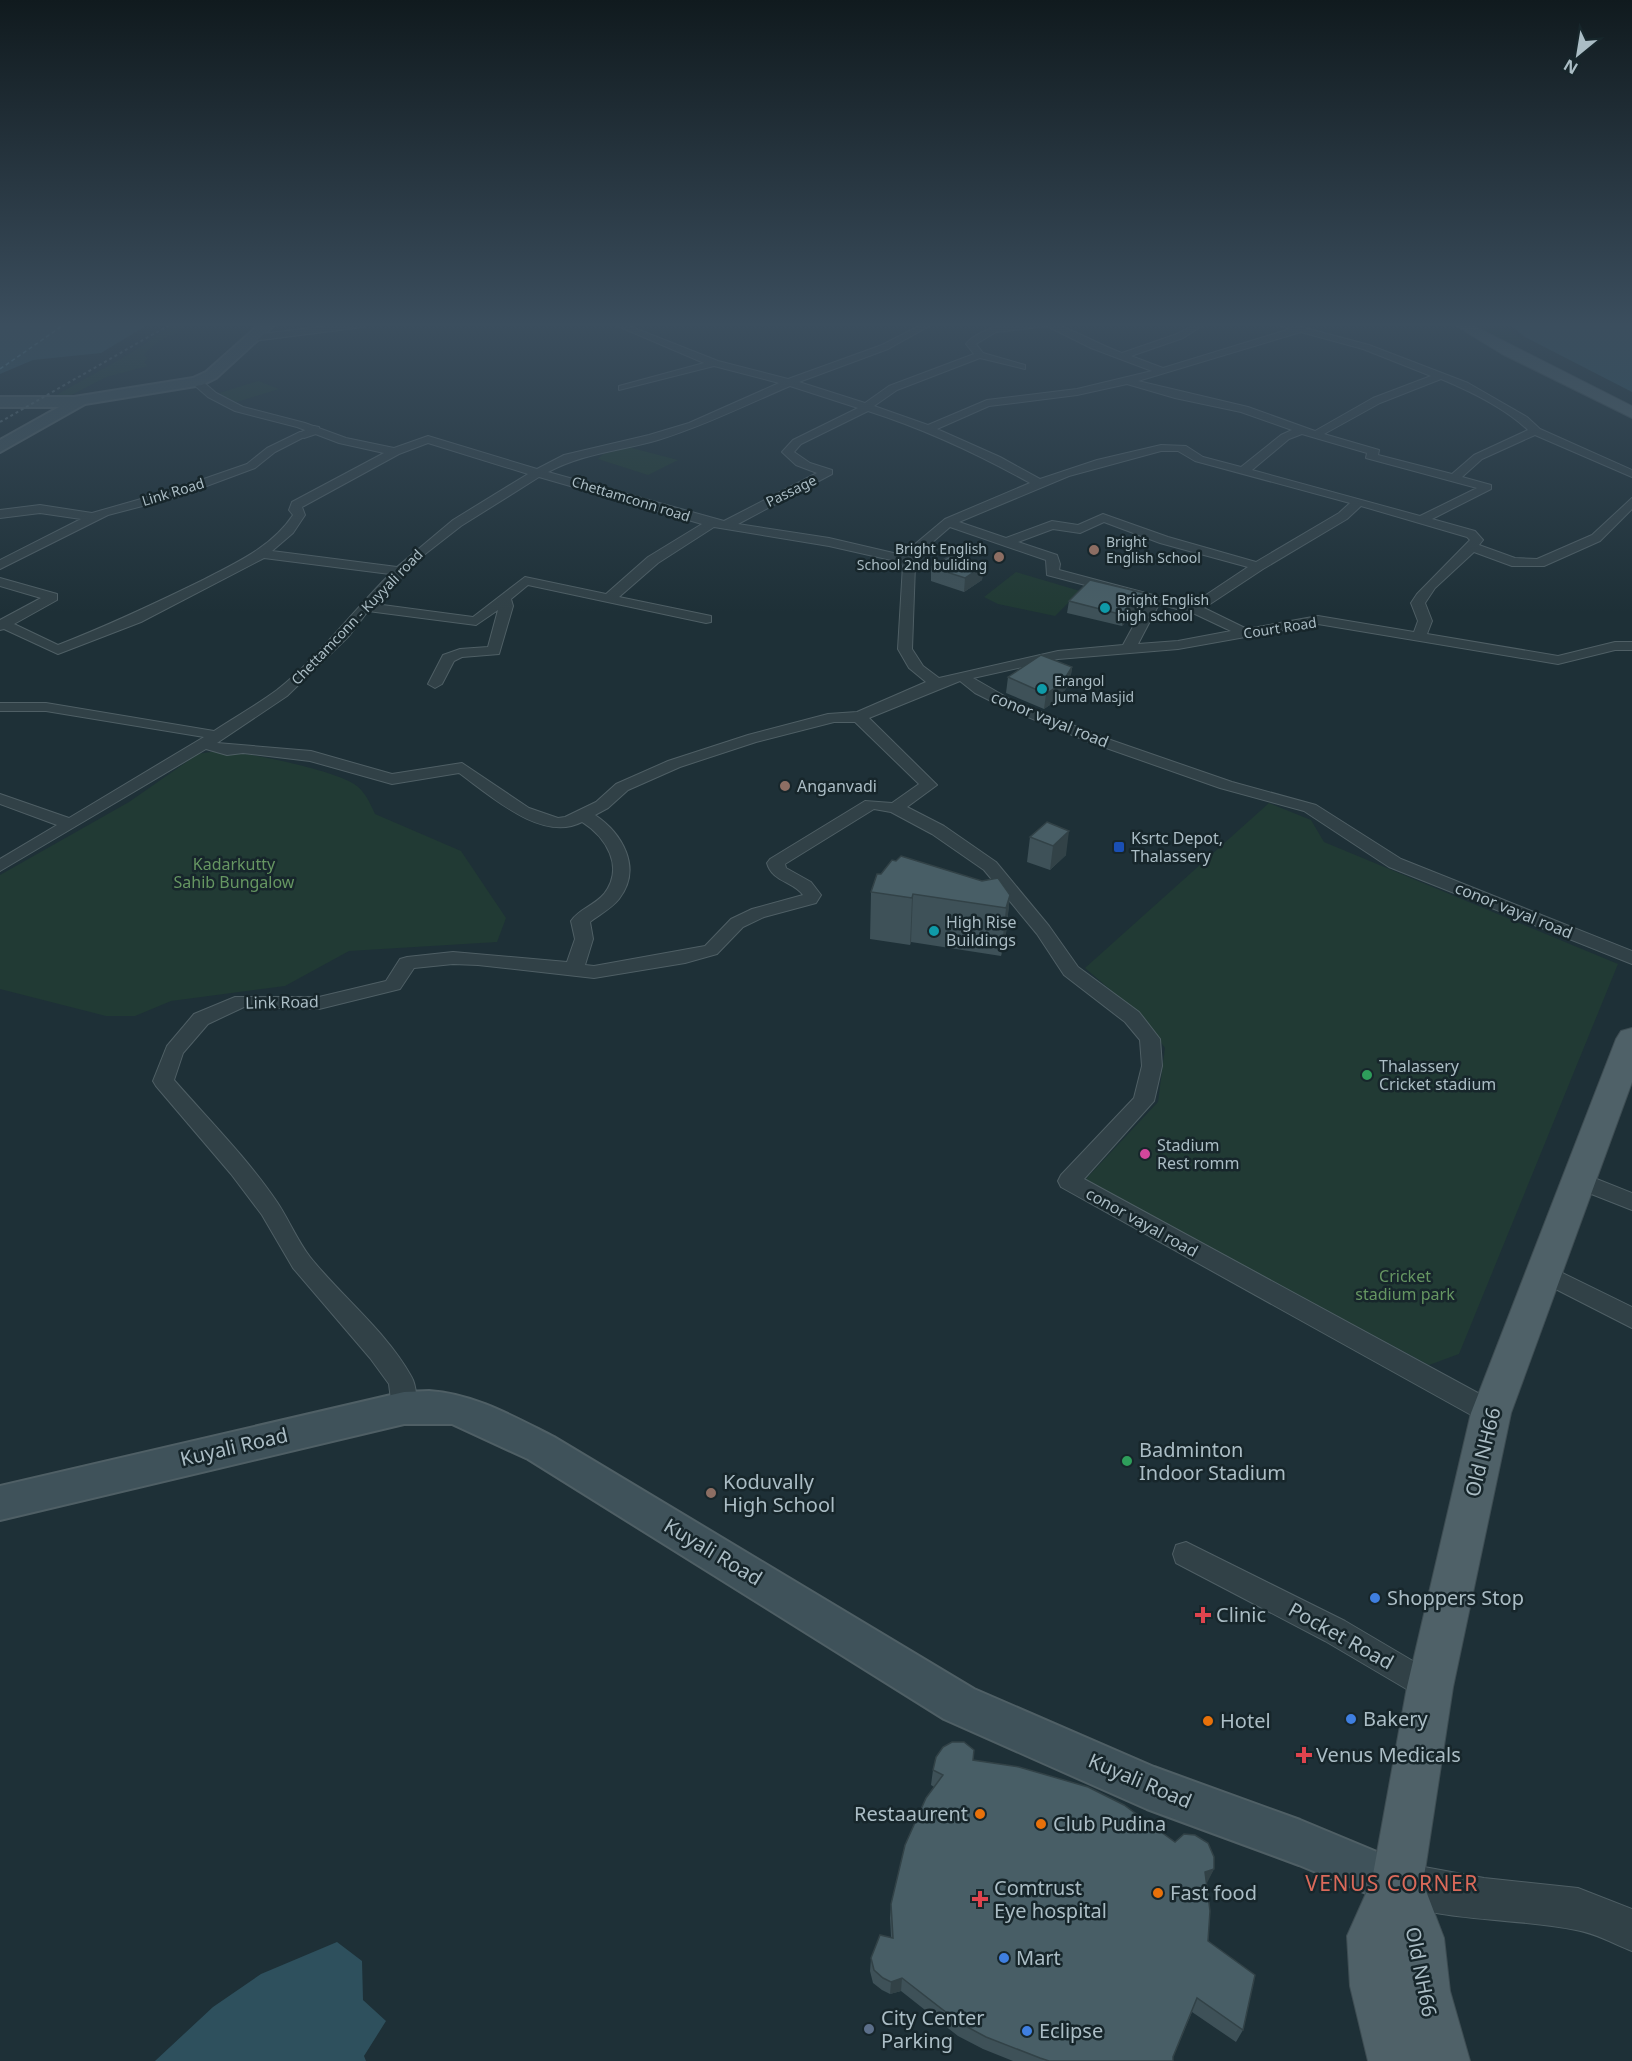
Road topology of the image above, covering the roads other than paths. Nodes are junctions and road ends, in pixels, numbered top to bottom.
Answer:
1 (46, 420) edge
2 (273, 420) edge
3 (701, 420) edge
4 (841, 420) edge
5 (903, 420) edge
6 (947, 420) edge
7 (1275, 420) edge
8 (1336, 420) edge
9 (1523, 420) edge
10 (927, 429) junction
11 (1302, 430) junction
12 (1536, 431) junction
13 (309, 432) junction
14 (1316, 435) junction
15 (0, 447) edge
16 (395, 452) junction
17 (1243, 471) junction
18 (539, 472) junction
19 (1632, 474) edge
20 (1455, 478) junction
21 (1039, 483) junction
22 (1359, 502) junction
23 (1632, 502) edge
24 (0, 514) edge
25 (93, 517) junction
26 (1421, 520) junction
27 (949, 522) junction
28 (712, 523) junction
29 (726, 525) junction
30 (1006, 542) junction
31 (1472, 547) junction
32 (262, 554) junction
33 (905, 559) junction
34 (0, 566) edge
35 (1258, 566) junction
36 (399, 571) junction
37 (0, 582) edge
38 (502, 599) junction
39 (607, 599) junction
40 (1154, 600) junction
41 (365, 607) junction
42 (1194, 609) junction
43 (706, 619) dead end
44 (2, 625) edge
45 (1245, 633) junction
46 (1419, 636) junction
47 (1632, 646) edge
48 (1128, 650) junction
49 (962, 676) junction
50 (937, 683) junction
51 (435, 684) dead end
52 (0, 707) edge
53 (859, 717) junction
54 (209, 740) junction
55 (0, 800) edge
56 (895, 808) junction
57 (585, 816) junction
58 (70, 824) junction
59 (0, 866) edge
60 (1632, 958) edge
61 (574, 969) junction
62 (1632, 1039) edge
63 (1579, 1180) junction
64 (1632, 1202) edge
65 (1544, 1273) junction
66 (1632, 1318) edge
67 (404, 1408) junction
68 (1491, 1413) junction
69 (0, 1503) edge
70 (1186, 1554) dead end
71 (1430, 1687) junction
72 (1397, 1883) junction
73 (1632, 1930) edge
74 (1396, 2061) edge
75 (1442, 2061) edge

1 - 15 main road
2 - 13 street
3 - 18 street, Chettamconn - Kuyyali road
4 - 29 street, Passage
5 - 10 street
6 - 10 street
7 - 11 street
8 - 14 street
9 - 12 street
10 - 21 street
11 - 14 street
11 - 17 street
12 - 19 street
12 - 20 street
13 - 16 street
13 - 25 street, Link Road
14 - 20 street
16 - 18 street, Chettamconn road
16 - 32 street
17 - 21 street
17 - 22 street
18 - 28 street, Chettamconn road
18 - 36 street, Chettamconn - Kuyyali road
20 - 26 street
21 - 27 street
22 - 26 street
22 - 35 street
23 - 31 street
24 - 25 street, Link Road
25 - 34 street, Link Road
26 - 31 street
27 - 30 street
27 - 33 street
28 - 29 street, Chettamconn road
28 - 39 street
29 - 33 street, Chettamconn road
30 - 35 street
30 - 40 street
31 - 46 street
32 - 36 street
32 - 44 street
33 - 50 street
35 - 42 street
36 - 41 street, Chettamconn - Kuyyali road
37 - 44 street
38 - 39 street
38 - 41 street
38 - 51 street
39 - 43 street
40 - 42 street
40 - 48 street
41 - 54 street, Chettamconn - Kuyyali road
42 - 45 street
45 - 46 street, Court Road
45 - 48 street, Court Road
46 - 47 street, Court Road
48 - 49 street, Court Road
49 - 50 street
49 - 60 street, conor vayal road
50 - 53 street
52 - 54 street
53 - 56 street
53 - 57 street
54 - 57 street
54 - 58 street, Chettamconn - Kuyyali road
55 - 58 street
56 - 61 street
56 - 68 street, conor vayal road
57 - 61 street
58 - 59 street, Chettamconn - Kuyyali road
61 - 67 street, Link Road
62 - 63 main road, Old NH66
63 - 64 street
63 - 65 main road, Old NH66
65 - 66 street
65 - 68 main road, Old NH66
67 - 69 main road, Kuyali Road
67 - 72 main road, Kuyali Road
68 - 71 main road, Old NH66
70 - 71 street, Pocket Road
71 - 72 main road, Old NH66
72 - 73 street
72 - 74 main road, Old NH66
72 - 75 main road, Old NH66

